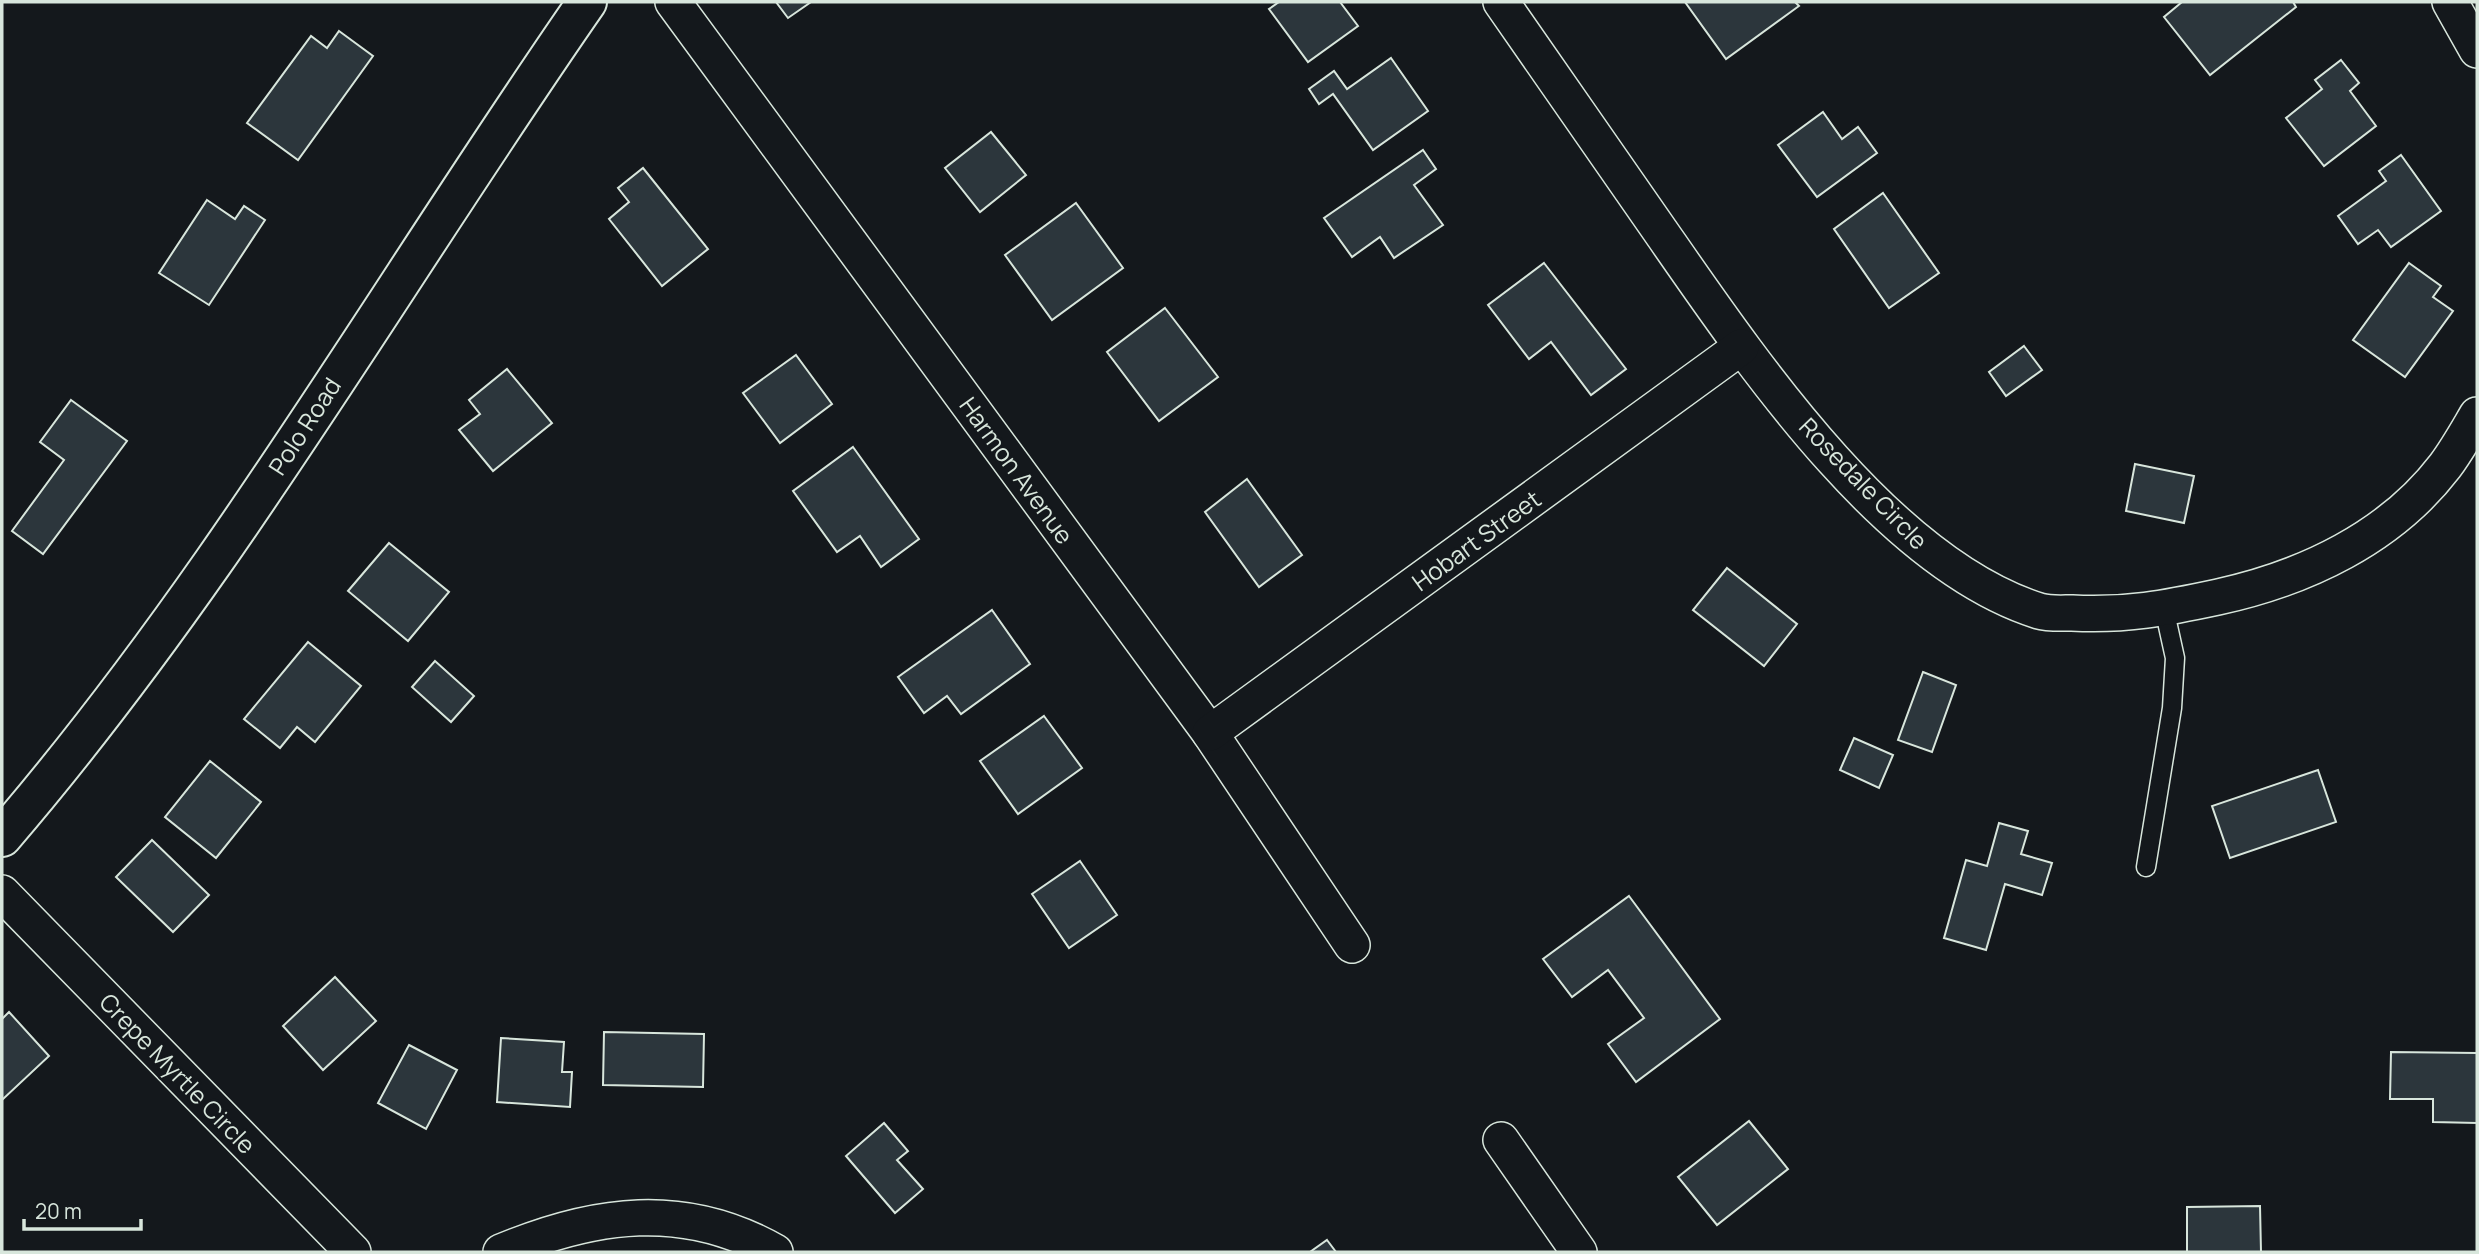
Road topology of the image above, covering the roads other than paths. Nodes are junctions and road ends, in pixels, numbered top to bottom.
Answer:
1 (587, 2) edge
2 (673, 2) edge
3 (1502, 2) edge
4 (2450, 2) edge
5 (2477, 50) edge
6 (1741, 347) junction
7 (2477, 415) edge
8 (2164, 608) junction
9 (1210, 733) junction
10 (2, 837) edge
11 (2146, 867) dead end
12 (2, 893) edge
13 (1352, 945) dead end
14 (1501, 1140) dead end
15 (354, 1252) edge
16 (502, 1252) edge
17 (775, 1252) edge
18 (1579, 1252) edge

1 - 10 main road, Polo Road
2 - 9 street, Harmon Avenue
3 - 6 street, Rosedale Circle
4 - 5 street
6 - 8 street, Rosedale Circle
6 - 9 street, Hobart Street
7 - 8 street, Rosedale Circle
8 - 11 lane
9 - 13 street, Harmon Avenue
12 - 15 street, Crepe Myrtle Circle
14 - 18 street
16 - 17 street

